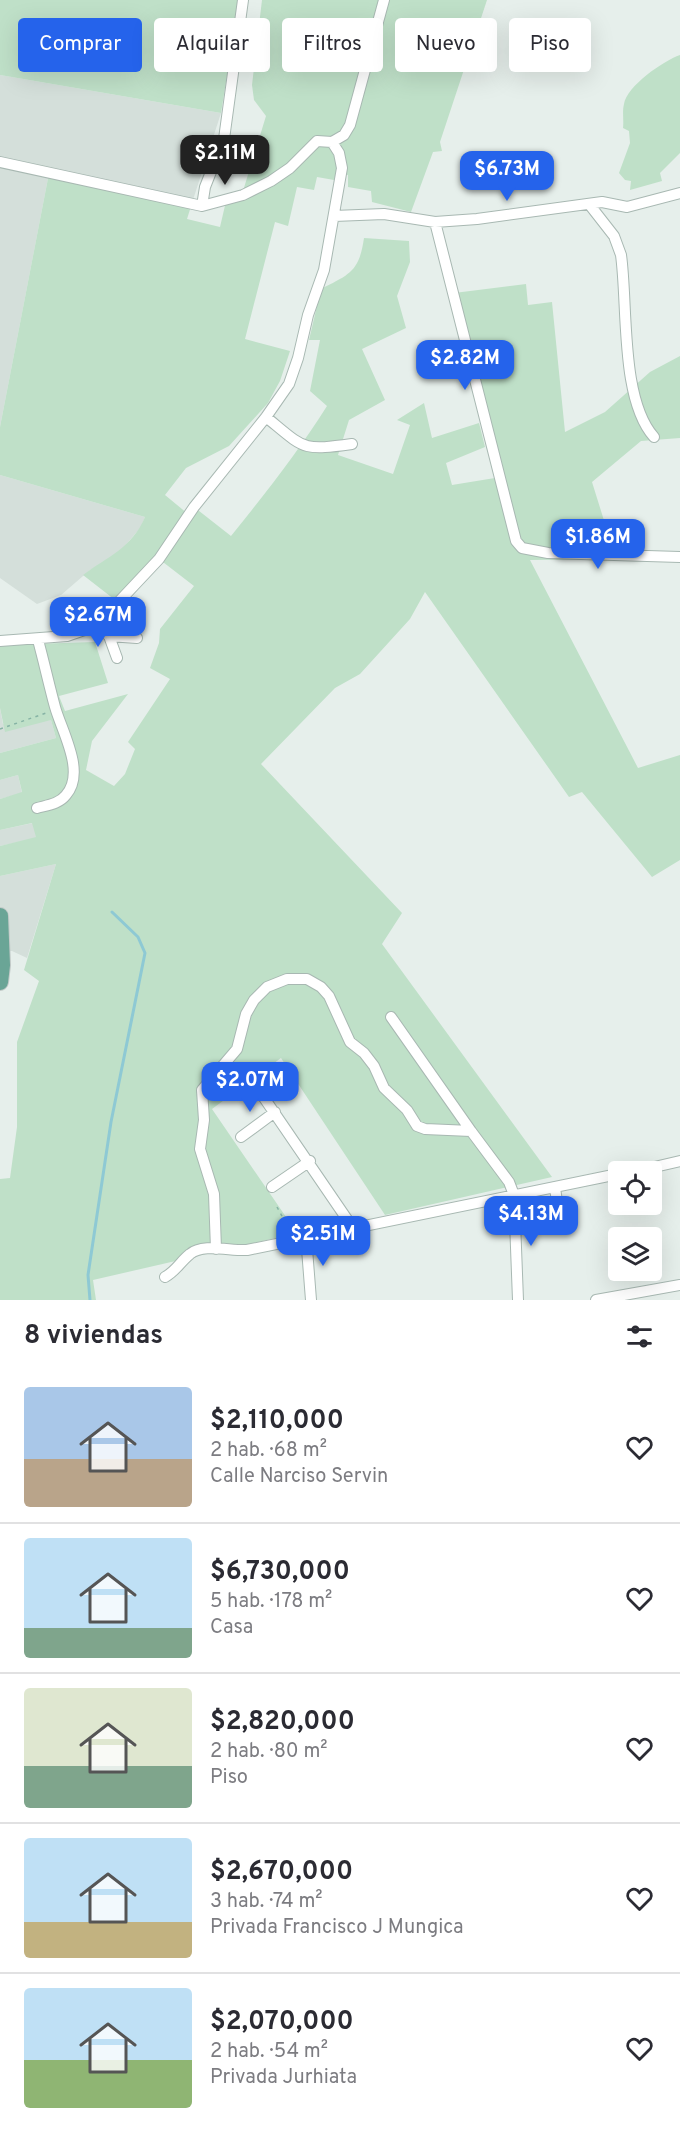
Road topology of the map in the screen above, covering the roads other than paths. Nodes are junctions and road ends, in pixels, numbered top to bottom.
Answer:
1 (243, 0) edge
2 (384, 0) edge
3 (332, 142) junction
4 (0, 162) edge
5 (680, 193) edge
6 (589, 204) junction
7 (201, 206) junction
8 (334, 216) junction
9 (435, 222) junction
10 (266, 417) junction
11 (654, 437) dead end
12 (352, 444) dead end
13 (680, 557) edge
14 (96, 626) junction
15 (109, 636) junction
16 (137, 638) dead end
17 (38, 640) junction
18 (0, 641) edge
19 (117, 658) dead end
20 (37, 808) dead end
21 (0, 916) edge
22 (0, 982) edge
23 (391, 1017) dead end
24 (256, 1086) dead end
25 (275, 1112) junction
26 (471, 1131) junction
27 (241, 1137) dead end
28 (310, 1161) junction
29 (680, 1161) edge
30 (662, 1165) edge
31 (608, 1176) edge
32 (272, 1187) dead end
33 (555, 1188) junction
34 (514, 1195) junction
35 (558, 1208) dead end
36 (353, 1227) junction
37 (301, 1238) junction
38 (216, 1250) junction
39 (165, 1277) dead end
40 (680, 1285) edge
41 (311, 1300) edge
42 (518, 1300) edge
43 (596, 1300) edge

1 - 7 street
2 - 3 street
3 - 7 street
3 - 8 street
4 - 7 street
5 - 6 street
6 - 9 street
6 - 11 street
8 - 9 street
8 - 10 street
9 - 13 street
10 - 12 street
10 - 14 street
14 - 15 street
14 - 17 street
15 - 16 street
15 - 19 street
17 - 18 street
17 - 20 street
21 - 22 main road
23 - 26 street
24 - 25 street
25 - 27 street
25 - 28 street
26 - 34 street
26 - 38 street
28 - 32 street
28 - 36 street
29 - 30 street
31 - 33 street
33 - 34 street
33 - 35 street
34 - 36 street
34 - 42 street
36 - 37 street
37 - 38 street
37 - 41 street
38 - 39 street
40 - 43 street

